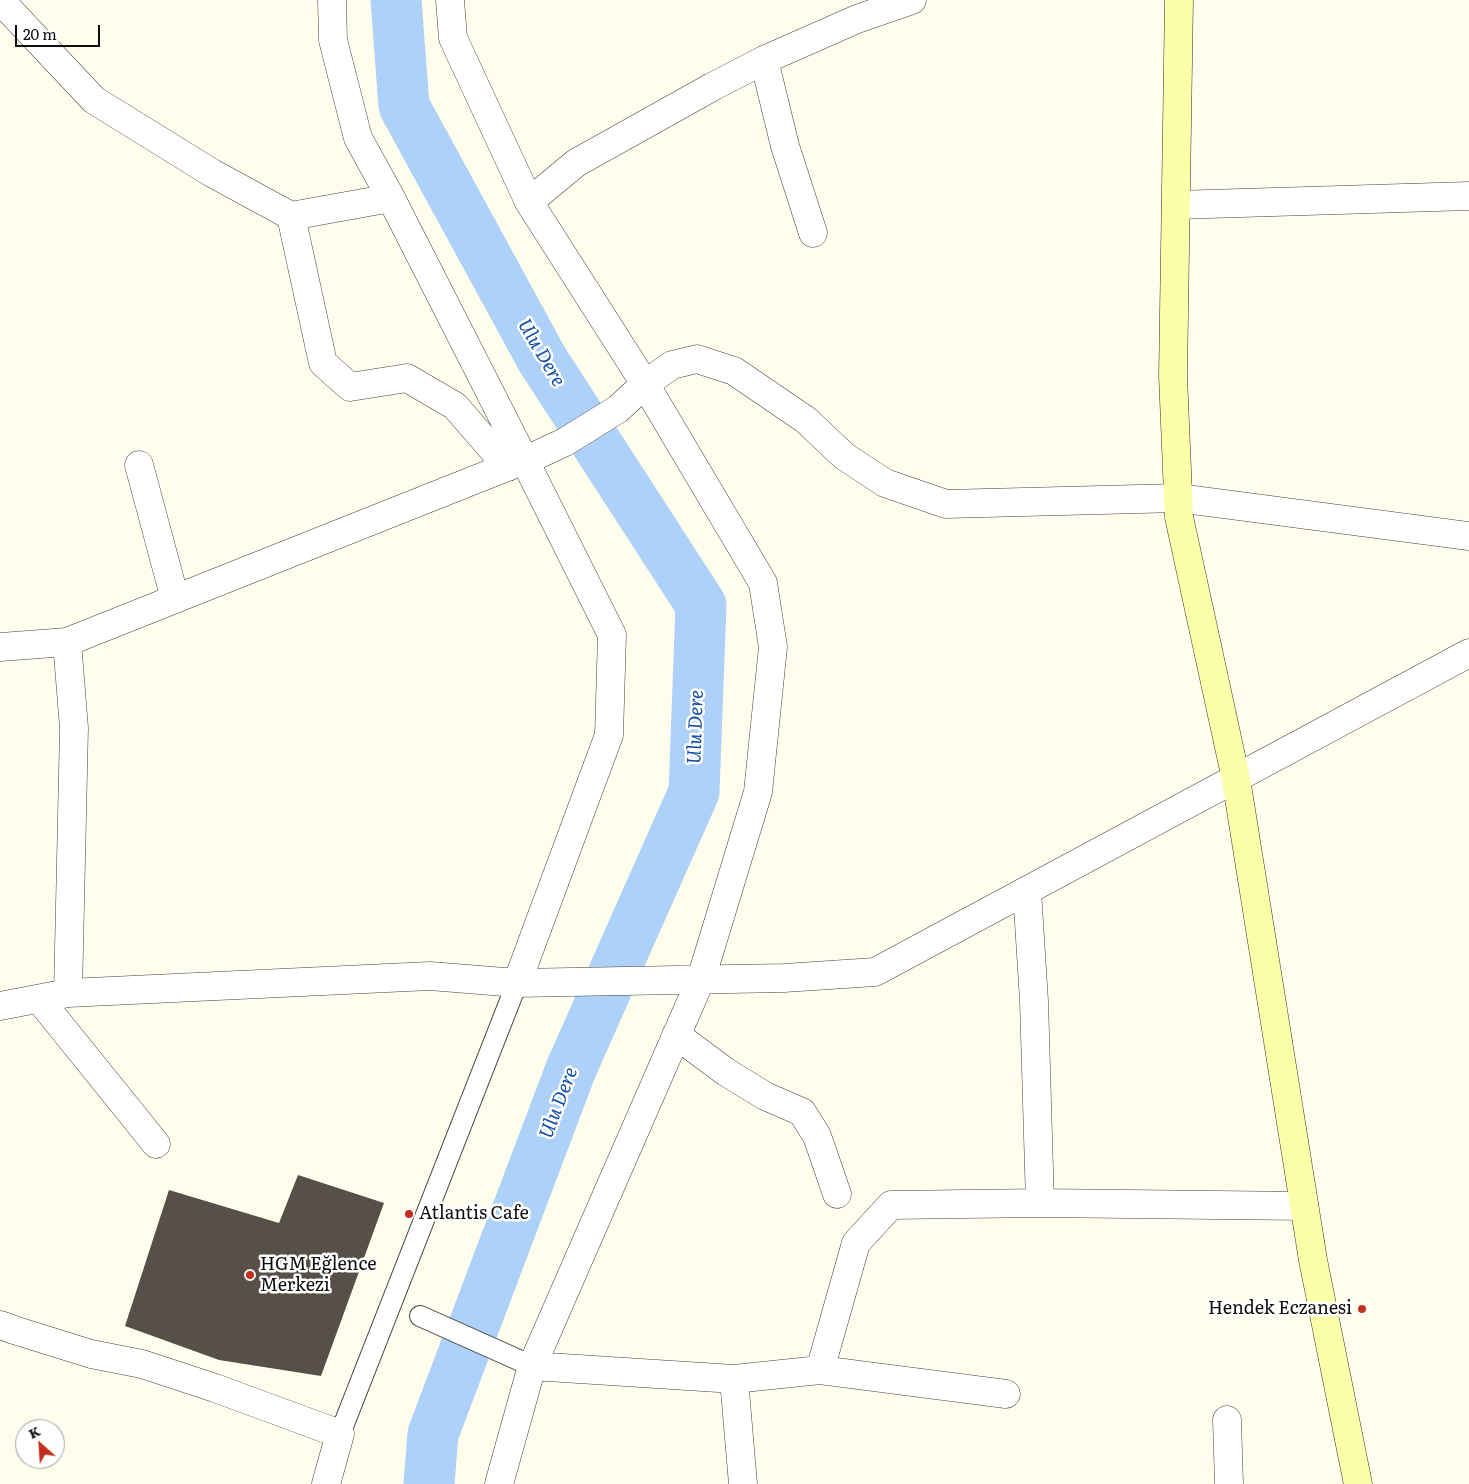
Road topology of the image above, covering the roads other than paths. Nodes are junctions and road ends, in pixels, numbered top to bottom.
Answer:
1 (0, 0) edge
2 (332, 0) edge
3 (450, 0) edge
4 (912, 0) edge
5 (1179, 0) edge
6 (764, 60) junction
7 (1469, 196) edge
8 (391, 198) junction
9 (529, 202) junction
10 (1176, 205) junction
11 (291, 216) junction
12 (813, 233) dead end
13 (644, 384) junction
14 (517, 464) junction
15 (140, 465) dead end
16 (1178, 498) junction
17 (1469, 536) edge
18 (175, 599) junction
19 (67, 642) junction
20 (0, 647) edge
21 (1469, 654) edge
22 (1236, 779) junction
23 (1027, 891) junction
24 (701, 979) junction
25 (518, 982) junction
26 (68, 993) junction
27 (39, 998) junction
28 (0, 1006) edge
29 (676, 1035) junction
30 (156, 1144) dead end
31 (837, 1194) dead end
32 (1040, 1203) junction
33 (1304, 1206) junction
34 (420, 1316) dead end
35 (0, 1324) edge
36 (532, 1366) junction
37 (820, 1370) junction
38 (734, 1379) junction
39 (1006, 1394) dead end
40 (1227, 1420) dead end
41 (340, 1434) junction
42 (326, 1484) edge
43 (344, 1484) edge
44 (499, 1484) edge
45 (743, 1484) edge
46 (1228, 1484) edge
47 (1358, 1484) edge

1 - 11 street
2 - 8 street
3 - 9 street
4 - 6 street
5 - 10 main road
6 - 9 street
6 - 12 street
7 - 10 street
8 - 11 street
8 - 14 street
9 - 13 street
10 - 16 main road
11 - 14 street
13 - 14 street
13 - 16 street
13 - 24 street
14 - 18 street
14 - 25 street
15 - 18 street
16 - 17 street
16 - 22 main road
18 - 19 street
19 - 20 street
19 - 26 street
21 - 22 street
22 - 23 street
22 - 33 main road
23 - 24 street
23 - 32 street
24 - 25 street
24 - 29 street
25 - 26 street
25 - 41 street
26 - 27 street
27 - 28 street
27 - 30 street
29 - 31 street
29 - 36 street
32 - 33 street
32 - 37 street
33 - 47 main road
34 - 36 street
35 - 41 street
36 - 38 street
36 - 44 street
37 - 38 street
37 - 39 street
38 - 45 street
40 - 46 street
41 - 42 street
41 - 43 street

